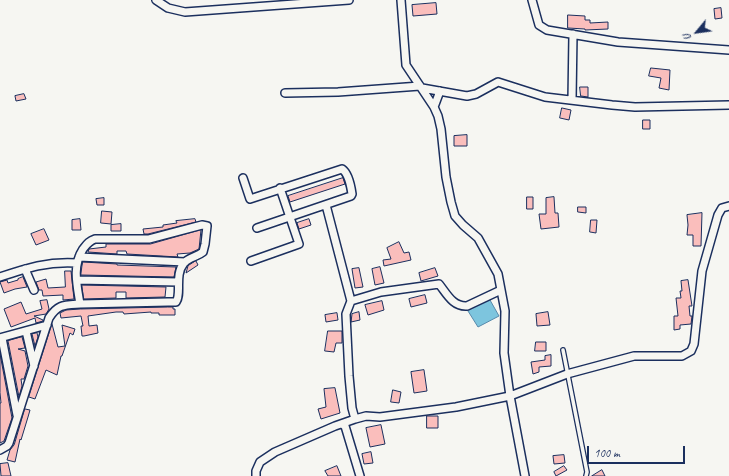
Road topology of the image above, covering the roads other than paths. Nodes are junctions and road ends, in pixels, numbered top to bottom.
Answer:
1 (156, 0) edge
2 (349, 0) edge
3 (402, 0) edge
4 (532, 0) edge
5 (573, 34) junction
6 (729, 50) edge
7 (421, 87) junction
8 (440, 91) junction
9 (285, 93) dead end
10 (572, 100) junction
11 (729, 105) edge
12 (434, 107) junction
13 (243, 178) dead end
14 (280, 188) junction
15 (326, 205) junction
16 (729, 206) edge
17 (290, 216) junction
18 (257, 228) dead end
19 (78, 260) junction
20 (251, 261) dead end
21 (185, 262) junction
22 (25, 269) junction
23 (0, 277) edge
24 (77, 280) junction
25 (178, 282) junction
26 (34, 290) dead end
27 (501, 290) junction
28 (351, 301) junction
29 (80, 304) junction
30 (47, 325) junction
31 (26, 331) junction
32 (1, 338) edge
33 (563, 350) dead end
34 (34, 366) junction
35 (567, 374) junction
36 (510, 396) junction
37 (17, 418) junction
38 (355, 419) junction
39 (342, 424) junction
40 (0, 450) edge
41 (256, 476) edge
42 (360, 476) edge
43 (525, 476) edge
44 (586, 476) edge

1 - 2 street
3 - 7 street
4 - 5 street
5 - 6 street
5 - 10 street
7 - 8 street
7 - 9 street
7 - 12 street
8 - 10 street
8 - 12 street
10 - 11 street
12 - 27 street
13 - 14 street
14 - 15 street
14 - 17 street
15 - 17 street
15 - 28 street
16 - 35 street
17 - 18 street
17 - 20 street
19 - 21 street
19 - 21 street
19 - 22 street
19 - 24 street
21 - 25 street
22 - 23 street
22 - 26 street
24 - 25 street
24 - 29 street
25 - 29 street
27 - 28 street
27 - 36 street
28 - 38 street
29 - 30 street
30 - 31 street
30 - 34 street
31 - 32 street
31 - 34 street
32 - 37 street
33 - 35 lane
34 - 37 street
35 - 36 street
35 - 44 lane
36 - 38 street
36 - 43 street
37 - 40 street
38 - 39 street
39 - 41 street
39 - 42 street

